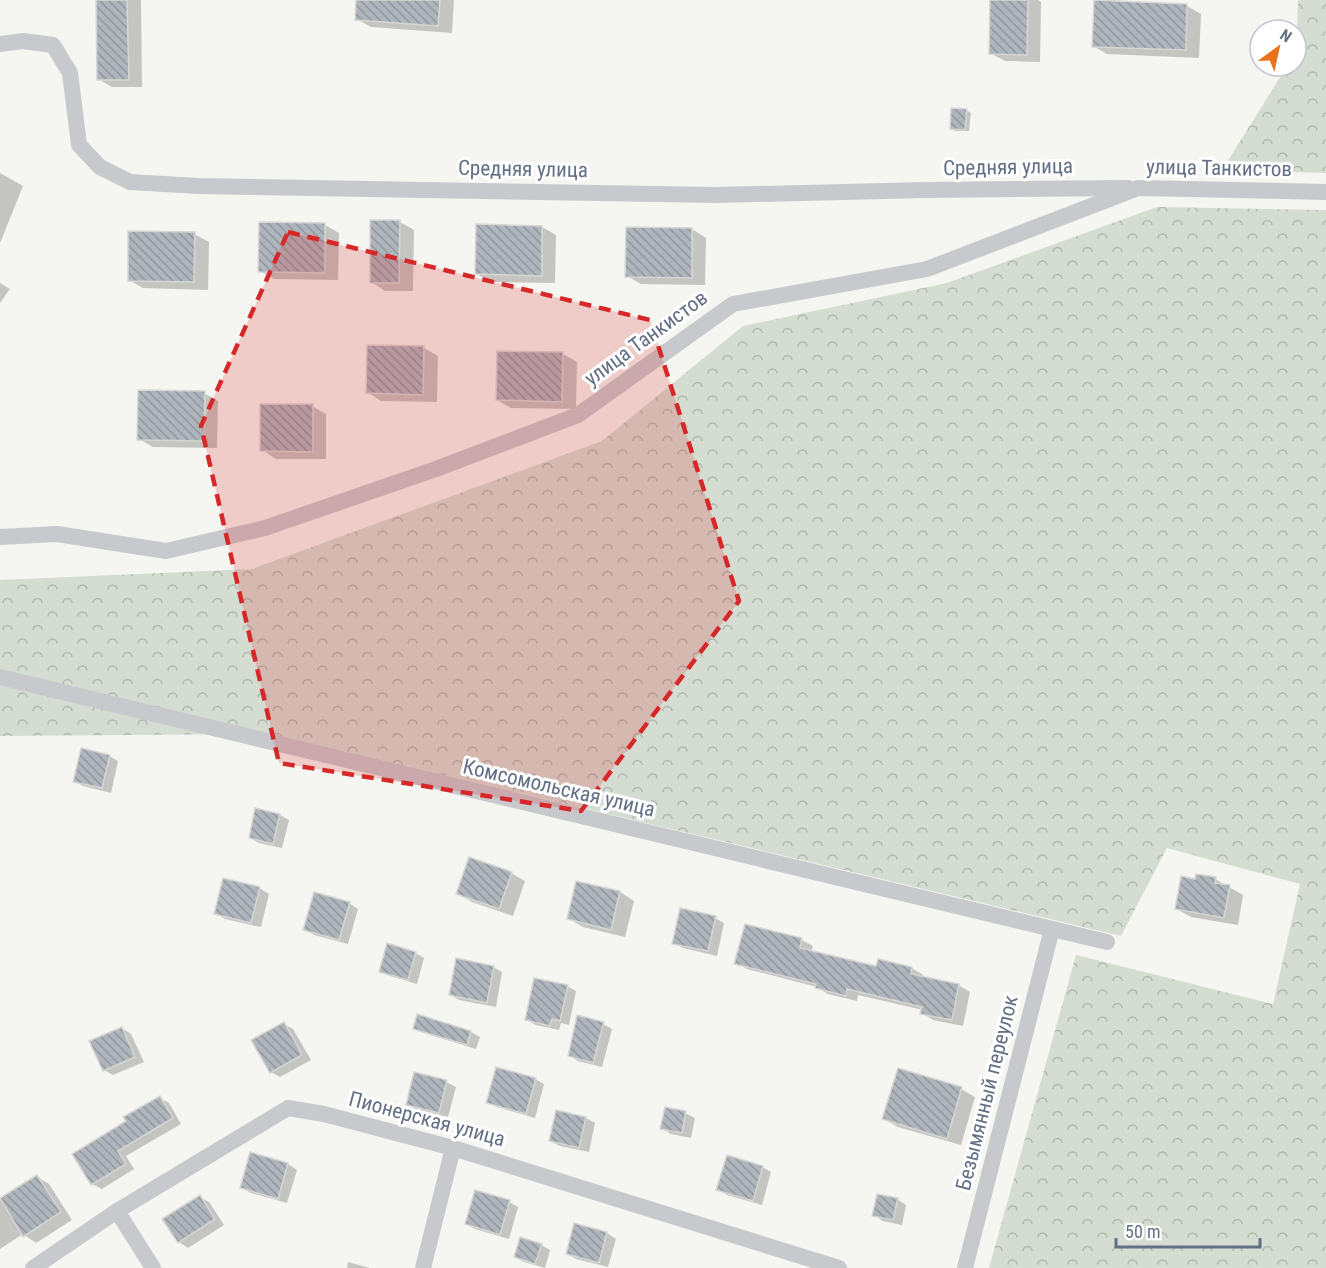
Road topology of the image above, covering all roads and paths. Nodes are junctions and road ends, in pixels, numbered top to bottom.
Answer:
1 (0, 44) edge
2 (1138, 188) junction
3 (1326, 192) edge
4 (0, 537) edge
5 (0, 677) edge
6 (1052, 929) junction
7 (1107, 942) dead end
8 (453, 1148) junction
9 (117, 1211) junction
10 (33, 1268) edge
11 (153, 1268) edge
12 (423, 1268) edge
13 (839, 1268) edge
14 (965, 1268) edge

1 - 2 street, Средняя улица
2 - 3 street, улица Танкистов
2 - 4 street, улица Танкистов
5 - 6 street, Комсомольская улица
6 - 7 street, Комсомольская улица
6 - 14 street, Безымянный переулок
8 - 9 street, Пионерская улица
8 - 12 street
8 - 13 street, Пионерская улица
9 - 10 street, Пионерская улица
9 - 11 street

